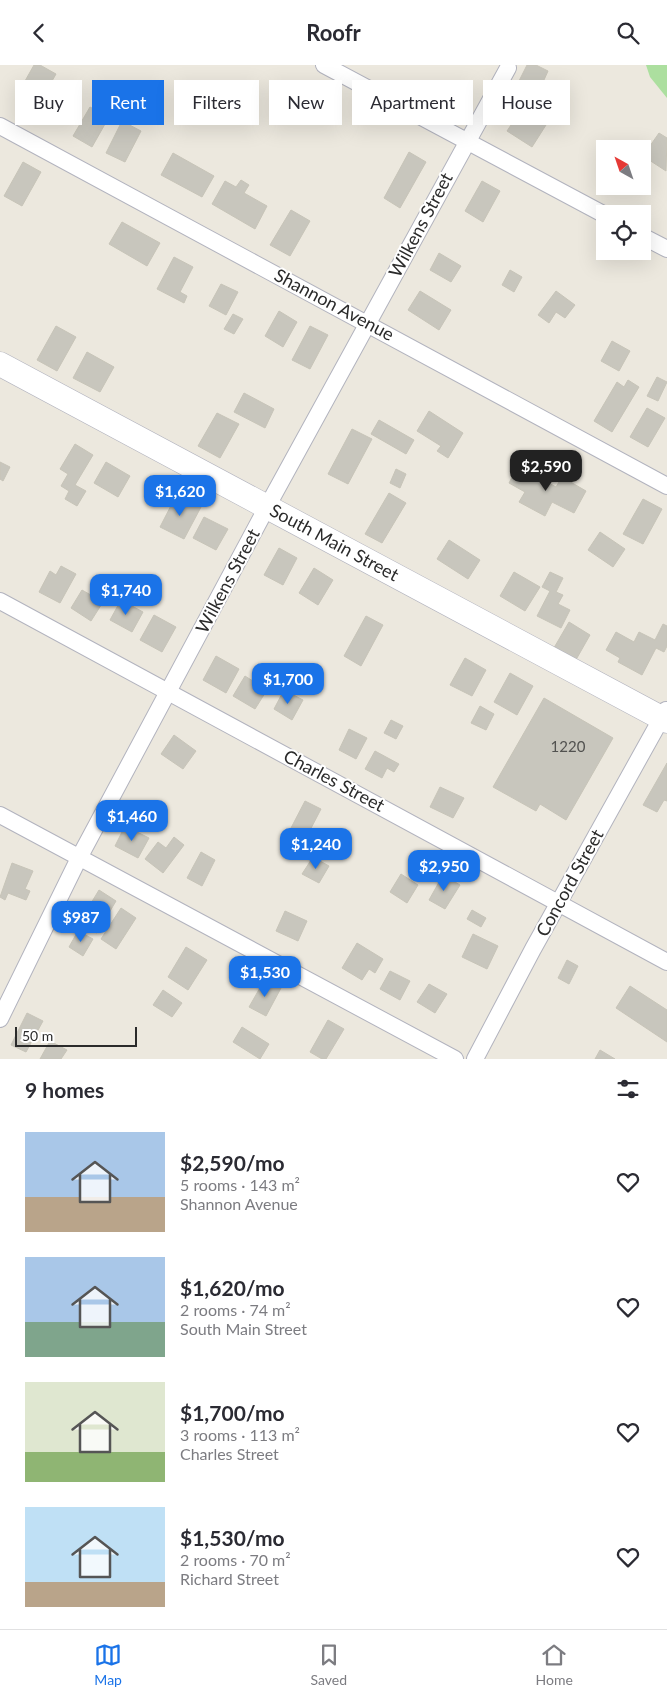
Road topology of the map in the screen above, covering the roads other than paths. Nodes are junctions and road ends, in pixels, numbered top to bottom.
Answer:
1 (324, 65) edge
2 (508, 68) dead end
3 (0, 126) edge
4 (466, 141) junction
5 (596, 210) edge
6 (651, 241) edge
7 (667, 249) edge
8 (368, 324) junction
9 (0, 364) edge
10 (667, 486) edge
11 (267, 507) junction
12 (0, 601) edge
13 (168, 693) junction
14 (665, 716) edge
15 (0, 815) edge
16 (80, 858) junction
17 (558, 903) junction
18 (667, 962) edge
19 (0, 1019) edge
20 (455, 1059) edge
21 (475, 1059) edge

1 - 4 street
2 - 4 street, Wilkens Street
3 - 8 street, Shannon Avenue
4 - 5 street
4 - 8 street, Wilkens Street
6 - 7 street
8 - 10 street, Shannon Avenue
8 - 11 street, Wilkens Street
9 - 11 street, South Main Street
11 - 13 street, Wilkens Street
11 - 14 street, South Main Street
12 - 13 street, Charles Street
13 - 16 street, Wilkens Street
13 - 17 street, Charles Street
14 - 17 street, Concord Street
15 - 16 street
16 - 19 street, Wilkens Street
16 - 20 street
17 - 18 street, Charles Street
17 - 21 street, Concord Street

